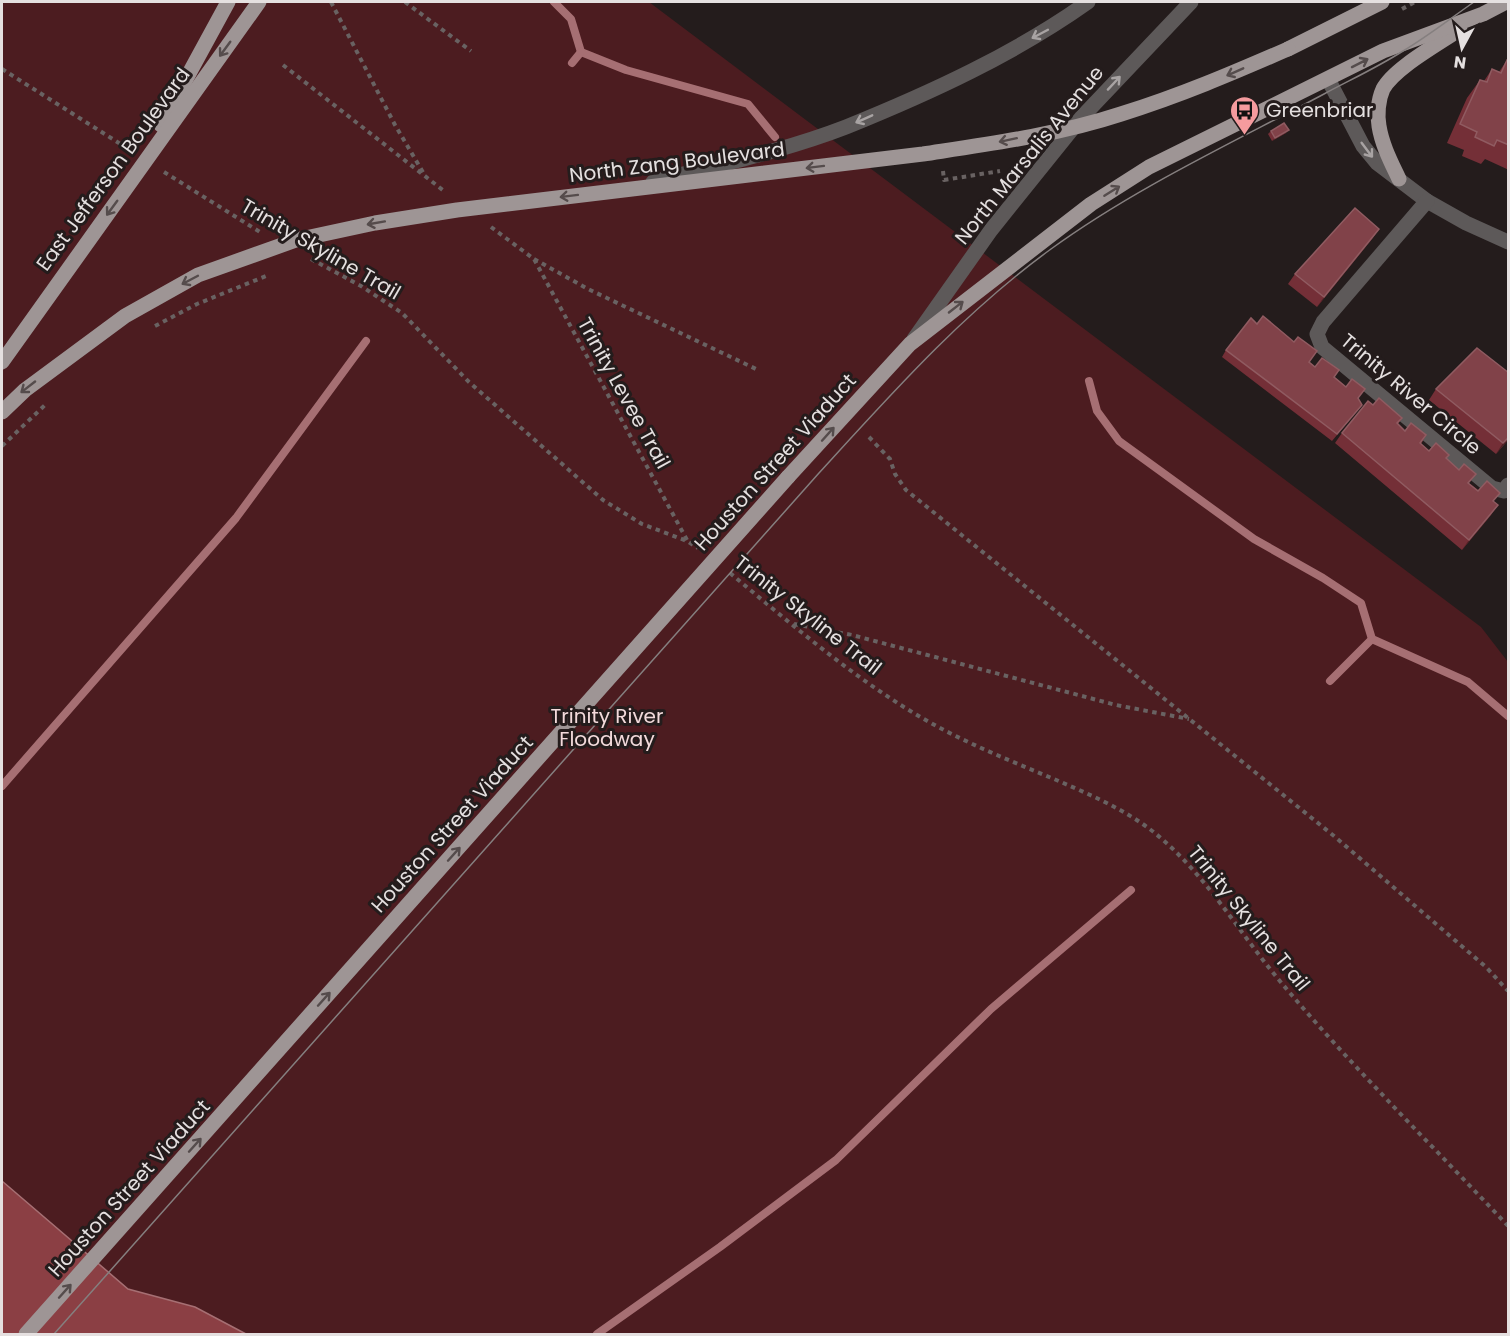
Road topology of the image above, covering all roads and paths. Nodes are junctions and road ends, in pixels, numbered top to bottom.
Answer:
1 (228, 2) edge
2 (259, 2) edge
3 (331, 2) edge
4 (405, 2) edge
5 (1088, 2) edge
6 (1191, 2) edge
7 (1382, 2) edge
8 (1506, 2) edge
9 (1483, 14) junction
10 (471, 51) dead end
11 (283, 65) dead end
12 (2, 69) edge
13 (1328, 79) junction
14 (134, 153) dead end
15 (1000, 171) dead end
16 (164, 172) dead end
17 (1399, 179) junction
18 (131, 180) junction
19 (944, 180) dead end
20 (627, 189) junction
21 (1427, 201) junction
22 (496, 226) dead end
23 (484, 228) dead end
24 (261, 233) dead end
25 (1509, 242) edge
26 (301, 254) dead end
27 (325, 256) dead end
28 (303, 263) dead end
29 (270, 274) dead end
30 (148, 330) dead end
31 (910, 344) junction
32 (2, 362) edge
33 (756, 369) dead end
34 (48, 402) dead end
35 (2, 412) edge
36 (869, 437) dead end
37 (2, 446) edge
38 (1509, 485) edge
39 (687, 541) junction
40 (702, 550) dead end
41 (728, 570) dead end
42 (790, 624) junction
43 (1189, 719) junction
44 (1509, 991) edge
45 (1509, 1226) edge
46 (26, 1335) edge

1 - 18 main road, bridge
2 -> 18 main road, East Jefferson Boulevard, bridge
3 - 11 path
4 - 10 path
5 -> 20 street, bridge
31 -> 6 street, North Marsalis Avenue
7 -> 20 main road, North Zang Boulevard, bridge
8 - 9 main road
13 -> 9 main road
9 - 17 main road
12 - 14 path
13 -> 17 street
31 -> 13 main road
15 - 19 path
16 - 24 path, Trinity Skyline Trail
17 - 21 street
18 -> 32 main road, East Jefferson Boulevard, bridge
20 -> 35 main road, North Zang Boulevard, bridge
21 - 25 street
21 - 38 street, Trinity River Circle
22 - 23 path
26 - 39 path, Trinity Skyline Trail
27 - 28 path
29 - 30 path, bridge
46 -> 31 main road, Houston Street Viaduct, bridge
33 - 39 path, Trinity Levee Trail
34 - 37 path, bridge
36 - 43 path
39 - 40 path, Trinity Skyline Trail
41 - 42 path, Trinity Skyline Trail
42 - 43 path
42 - 45 path, Trinity Skyline Trail
43 - 44 path

